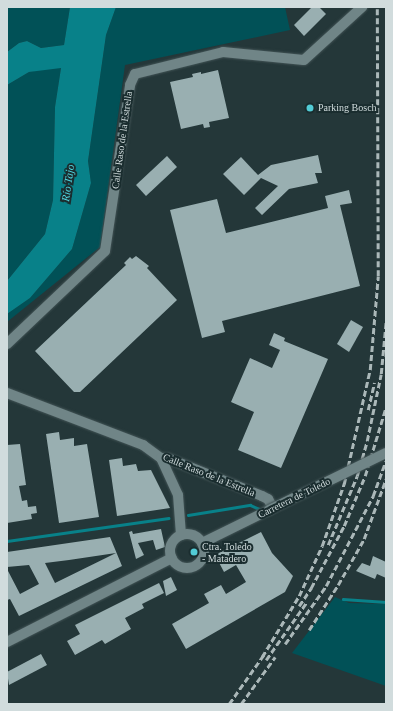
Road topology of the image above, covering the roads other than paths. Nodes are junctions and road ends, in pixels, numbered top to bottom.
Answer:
1 (362, 7) edge
2 (7, 344) edge
3 (7, 393) edge
4 (386, 453) edge
5 (161, 458) junction
6 (271, 509) junction
7 (181, 535) junction
8 (202, 543) junction
9 (172, 558) junction
10 (7, 642) edge

1 - 2 street, Calle Raso de la Estrella
3 - 5 street, Calle Raso de la Estrella
4 - 6 street, Carretera de Toledo, bridge
5 - 6 street, Calle Raso de la Estrella
5 - 7 street
6 - 8 street, Carretera de Toledo
7 - 8 street
7 - 9 street
8 - 9 street
9 - 10 street

